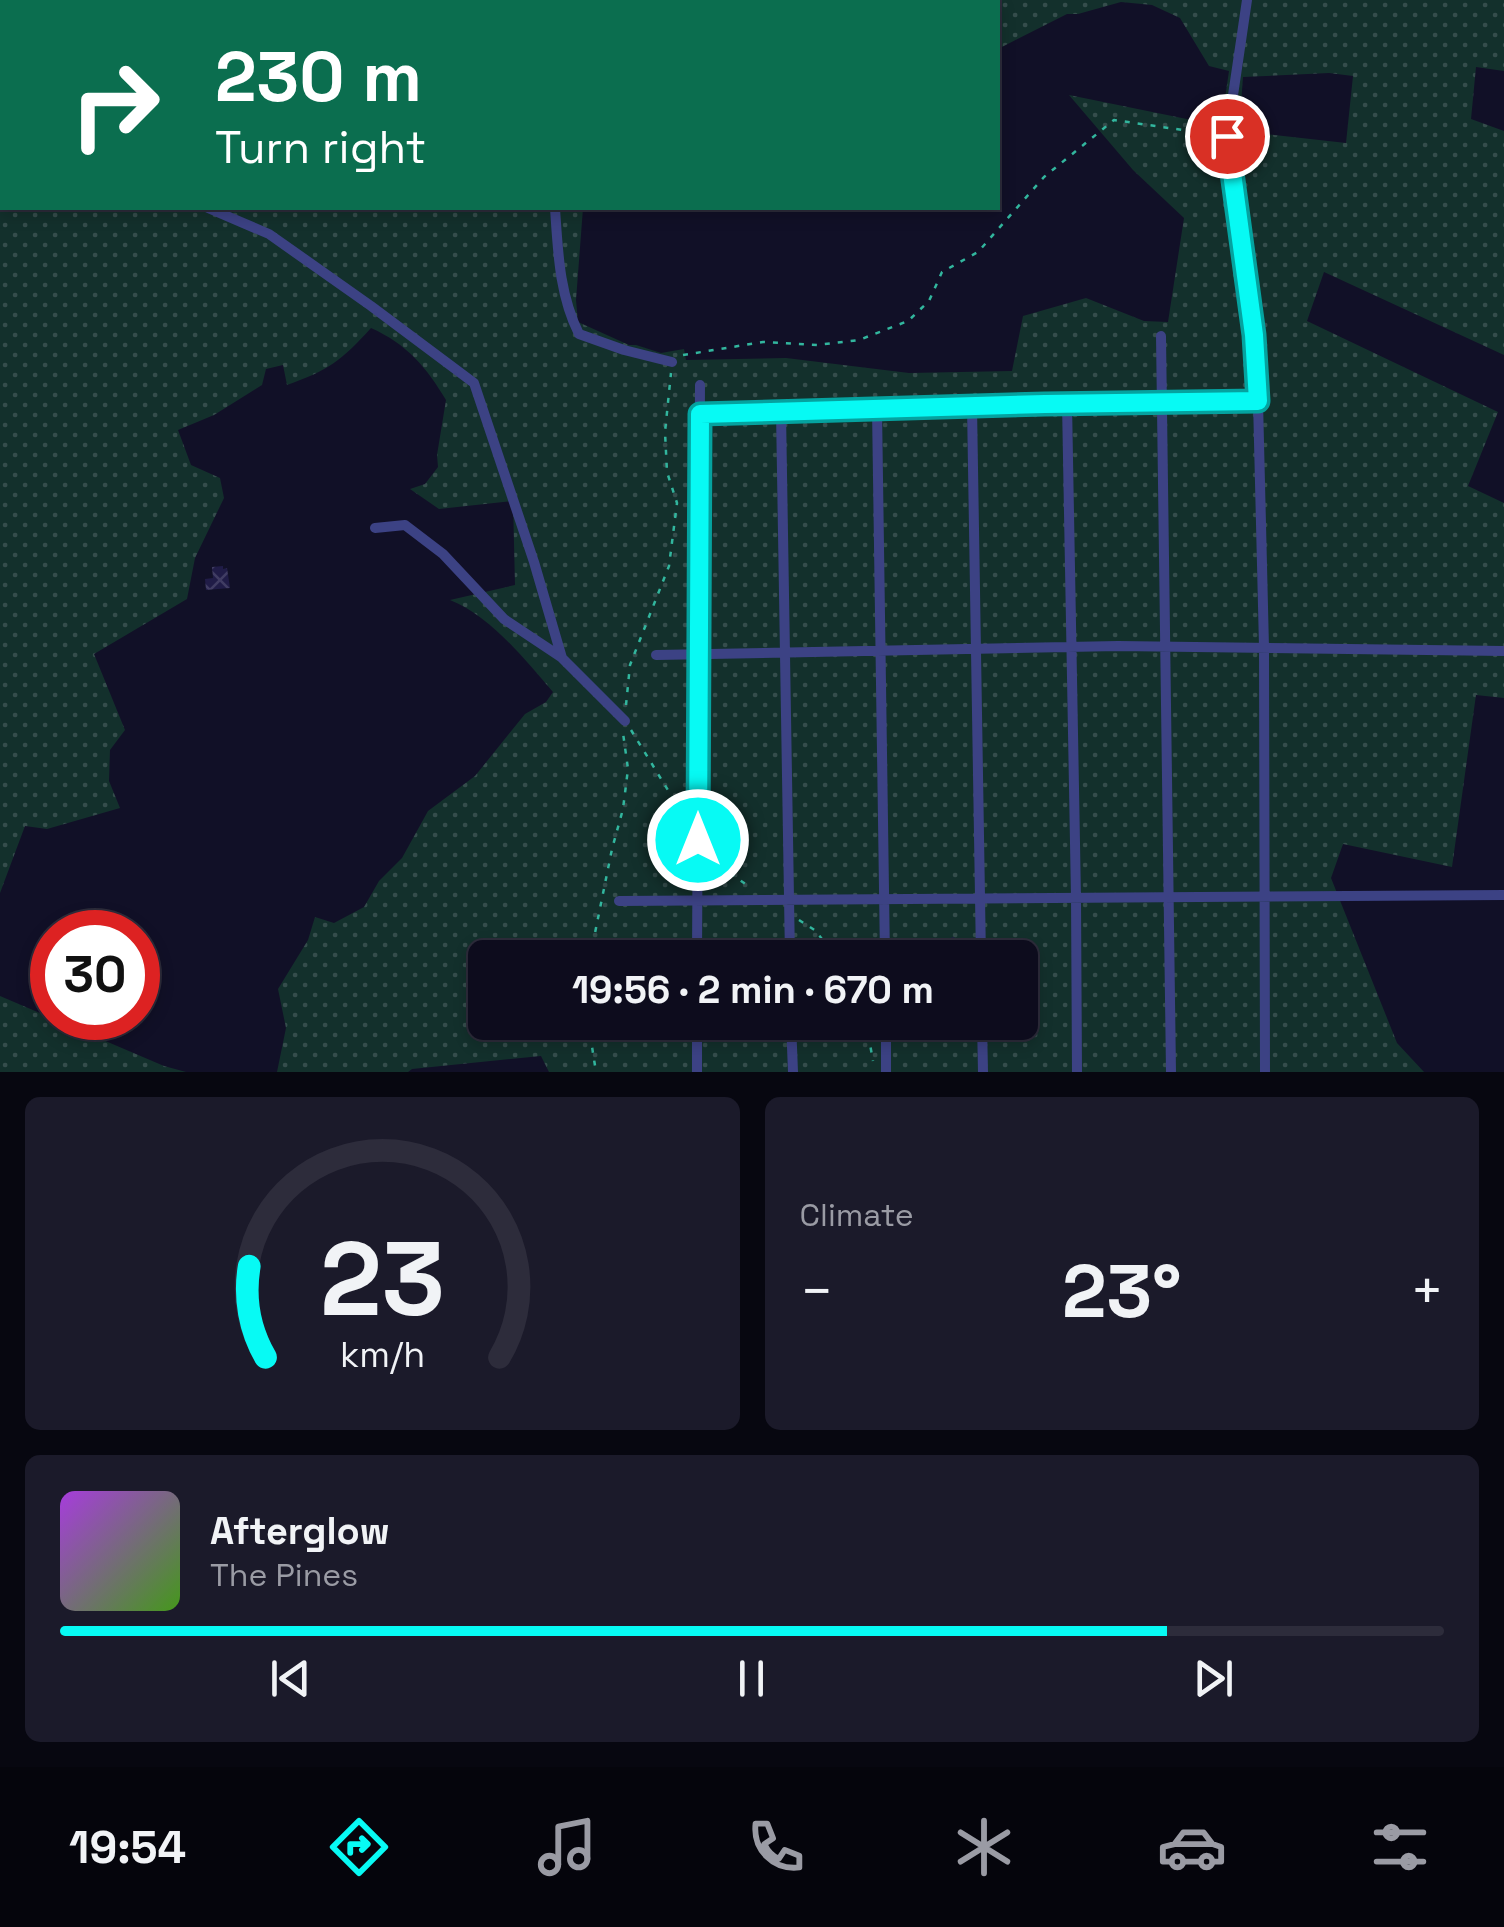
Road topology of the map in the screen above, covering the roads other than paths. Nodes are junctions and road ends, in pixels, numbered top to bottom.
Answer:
1 (1247, 0) edge
2 (213, 210) edge
3 (555, 210) edge
4 (1162, 336) dead end
5 (672, 362) road end
6 (700, 385) dead end
7 (1258, 401) junction
8 (1162, 402) junction
9 (1067, 403) junction
10 (972, 406) junction
11 (877, 409) junction
12 (781, 412) junction
13 (700, 414) junction
14 (376, 528) dead end
15 (1072, 646) junction
16 (1166, 646) junction
17 (1264, 647) junction
18 (976, 648) junction
19 (880, 650) junction
20 (1504, 651) edge
21 (784, 652) junction
22 (698, 654) junction
23 (656, 655) dead end
24 (562, 658) junction
25 (625, 720) road end
26 (1504, 895) edge
27 (1264, 897) junction
28 (1076, 898) junction
29 (1170, 898) junction
30 (884, 899) junction
31 (980, 899) junction
32 (619, 901) dead end
33 (697, 901) junction
34 (788, 906) junction
35 (697, 940) edge
36 (789, 940) edge
37 (885, 940) edge
38 (981, 940) edge
39 (697, 1040) edge
40 (792, 1040) edge
41 (886, 1040) edge
42 (982, 1040) edge
43 (696, 1072) edge
44 (793, 1072) edge
45 (886, 1072) edge
46 (983, 1072) edge
47 (1077, 1072) edge
48 (1171, 1072) edge
49 (1265, 1072) edge

1 - 7 street
2 - 24 street
3 - 5 street
4 - 8 street
6 - 13 street
7 - 8 street
7 - 17 street
8 - 9 street
8 - 16 street
9 - 10 street
9 - 15 street
10 - 11 street
10 - 18 street
11 - 12 street
11 - 19 street
12 - 13 street
12 - 21 street
13 - 22 street
14 - 24 street
15 - 16 street
15 - 18 street
15 - 28 street
16 - 17 street
16 - 29 street
17 - 20 street
17 - 27 street
18 - 19 street
18 - 31 street
19 - 21 street
19 - 30 street
21 - 22 street
21 - 34 street
22 - 23 street
22 - 33 street
24 - 25 street
26 - 27 street
27 - 29 street
27 - 49 street
28 - 29 street
28 - 31 street
28 - 47 street
29 - 48 street
30 - 31 street
30 - 34 street
30 - 37 street
31 - 38 street
32 - 33 street
33 - 34 street
33 - 35 street
34 - 36 street
39 - 43 street
40 - 44 street
41 - 45 street
42 - 46 street

